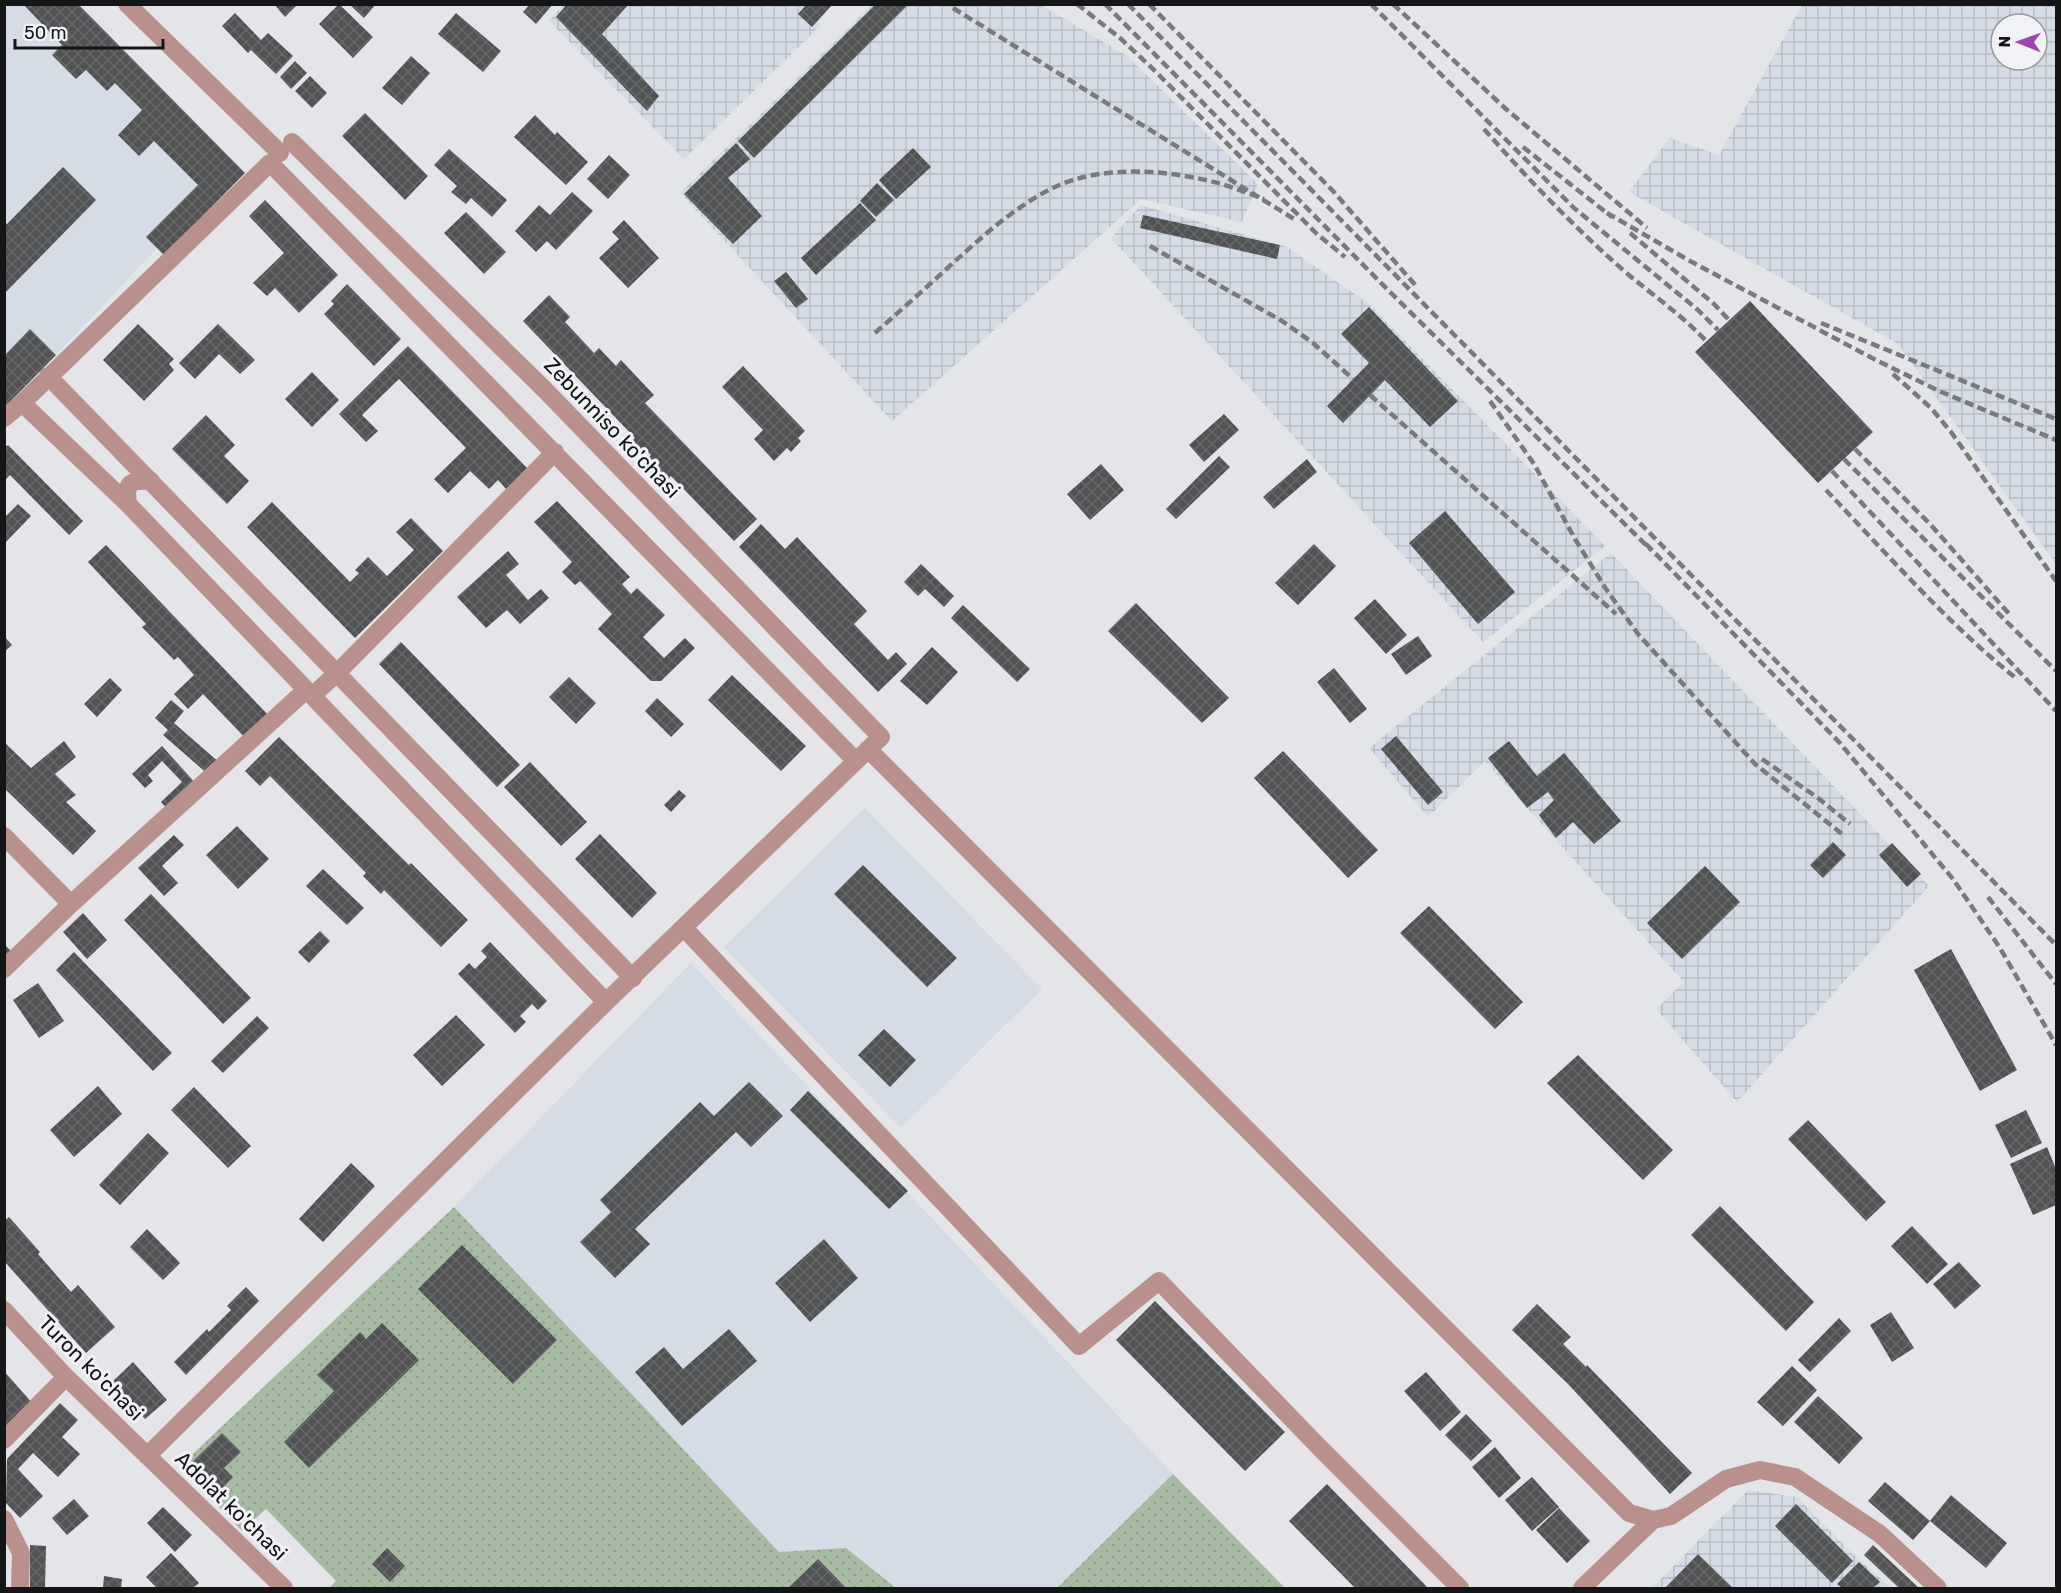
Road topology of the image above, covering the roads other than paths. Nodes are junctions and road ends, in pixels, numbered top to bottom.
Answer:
1 (127, 4) edge
2 (281, 153) junction
3 (48, 376) junction
4 (22, 403) junction
5 (4, 418) edge
6 (555, 452) junction
7 (150, 481) junction
8 (128, 504) junction
9 (337, 673) junction
10 (309, 693) junction
11 (862, 755) junction
12 (4, 836) edge
13 (71, 904) junction
14 (684, 928) junction
15 (4, 969) edge
16 (633, 978) junction
17 (606, 1002) junction
18 (4, 1310) edge
19 (66, 1377) junction
20 (4, 1440) edge
21 (147, 1456) junction
22 (4, 1519) edge
23 (1653, 1520) junction
24 (20, 1588) edge
25 (284, 1588) edge
26 (1460, 1588) edge
27 (1582, 1588) edge
28 (1938, 1588) edge

1 - 2 street, Zebunniso ko'chasi
2 - 3 street
2 - 6 street, Zebunniso ko'chasi
2 - 11 street, Zebunniso ko'chasi
3 - 4 street
3 - 7 street
4 - 5 street
4 - 8 street
6 - 9 street
6 - 11 street, Zebunniso ko'chasi
7 - 8 street
7 - 9 street
8 - 10 street
9 - 10 street
9 - 16 street
10 - 13 street
10 - 17 street
11 - 14 street
11 - 23 street
12 - 13 street
13 - 15 street
14 - 16 street
14 - 26 street
16 - 17 street
17 - 21 street
18 - 19 street, Turon ko'chasi
19 - 20 street
19 - 21 street, Turon ko'chasi
21 - 25 street, Adolat ko'chasi
22 - 24 street
23 - 27 street
23 - 28 street

